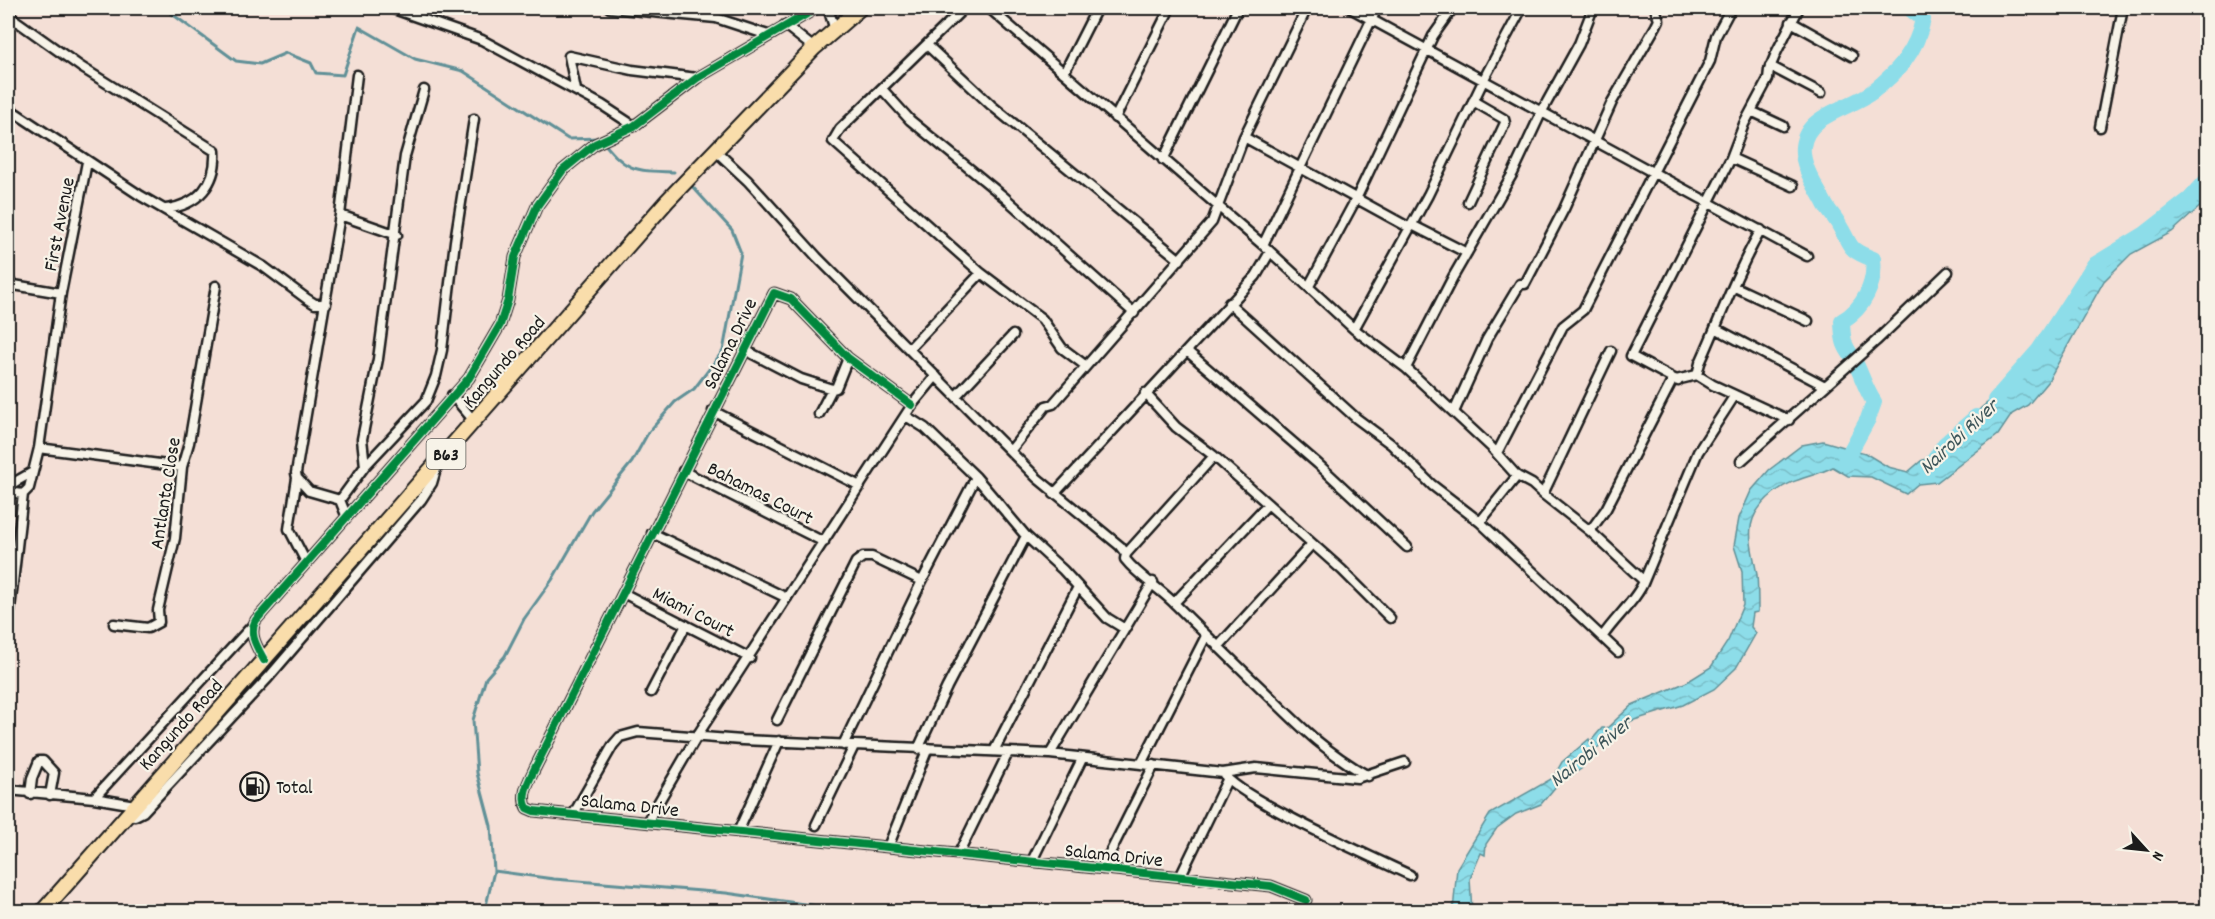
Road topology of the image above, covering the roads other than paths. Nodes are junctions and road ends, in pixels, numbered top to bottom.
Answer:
1 (391, 8) edge
2 (610, 8) edge
3 (817, 8) edge
4 (828, 8) edge
5 (860, 8) edge
6 (964, 8) edge
7 (989, 8) edge
8 (1097, 8) edge
9 (1170, 8) edge
10 (1238, 8) edge
11 (1306, 8) edge
12 (1350, 8) edge
13 (1377, 8) edge
14 (1453, 8) edge
15 (1522, 8) edge
16 (1593, 8) edge
17 (1655, 8) edge
18 (1731, 8) edge
19 (1799, 8) edge
20 (2122, 8) edge
21 (8, 15) edge
22 (1370, 19) junction
23 (1791, 22) junction
24 (785, 25) junction
25 (835, 30) junction
26 (768, 34) junction
27 (927, 45) junction
28 (814, 48) junction
29 (1427, 50) junction
30 (1852, 56) dead end
31 (1770, 66) junction
32 (1064, 73) junction
33 (357, 75) dead end
34 (697, 78) junction
35 (1483, 82) junction
36 (882, 89) junction
37 (424, 90) dead end
38 (576, 90) junction
39 (1821, 93) dead end
40 (1473, 102) junction
41 (8, 108) edge
42 (1542, 111) junction
43 (1751, 111) junction
44 (1115, 118) junction
45 (474, 119) dead end
46 (634, 126) junction
47 (1783, 126) dead end
48 (2100, 127) dead end
49 (1244, 137) junction
50 (1593, 142) junction
51 (715, 150) junction
52 (1731, 158) junction
53 (1163, 160) junction
54 (87, 162) junction
55 (1301, 168) junction
56 (1652, 172) junction
57 (1793, 186) dead end
58 (1356, 199) junction
59 (1468, 202) dead end
60 (1707, 202) junction
61 (1218, 206) junction
62 (166, 209) junction
63 (340, 215) junction
64 (1411, 226) junction
65 (1761, 230) junction
66 (397, 235) junction
67 (1263, 245) junction
68 (1270, 252) junction
69 (1467, 253) junction
70 (1807, 256) dead end
71 (1180, 260) junction
72 (1948, 272) dead end
73 (981, 273) junction
74 (8, 284) edge
75 (216, 286) dead end
76 (1308, 286) junction
77 (1735, 287) junction
78 (61, 293) junction
79 (1228, 303) junction
80 (326, 304) junction
81 (1134, 313) junction
82 (1808, 321) dead end
83 (1715, 328) junction
84 (1354, 329) junction
85 (1013, 335) dead end
86 (910, 348) junction
87 (745, 350) junction
88 (1187, 351) junction
89 (1611, 351) dead end
90 (848, 358) junction
91 (1086, 366) junction
92 (1406, 368) junction
93 (1697, 375) junction
94 (936, 376) junction
95 (1677, 381) junction
96 (1825, 386) junction
97 (832, 389) junction
98 (1145, 393) junction
99 (452, 395) junction
100 (1735, 395) junction
101 (956, 396) junction
102 (912, 405) junction
103 (713, 411) junction
104 (1454, 412) junction
105 (819, 414) dead end
106 (906, 416) junction
107 (1789, 420) junction
108 (475, 422) junction
109 (39, 448) junction
110 (1011, 450) junction
111 (1497, 453) junction
112 (1214, 456) junction
113 (1740, 461) dead end
114 (438, 462) junction
115 (182, 466) junction
116 (365, 466) junction
117 (683, 471) junction
118 (31, 473) junction
119 (1517, 476) junction
120 (976, 477) junction
121 (297, 478) junction
122 (8, 486) edge
123 (860, 486) junction
124 (8, 492) edge
125 (23, 494) junction
126 (1054, 494) junction
127 (1543, 494) junction
128 (340, 500) junction
129 (1268, 504) junction
130 (346, 515) junction
131 (1480, 522) junction
132 (1590, 531) junction
133 (652, 532) junction
134 (1026, 536) junction
135 (824, 542) junction
136 (1312, 544) junction
137 (1407, 548) dead end
138 (1126, 554) junction
139 (306, 562) junction
140 (922, 580) junction
141 (1644, 581) junction
142 (1153, 582) junction
143 (1078, 587) junction
144 (623, 593) junction
145 (10, 598) edge
146 (787, 598) junction
147 (1174, 603) junction
148 (1390, 618) dead end
149 (114, 624) dead end
150 (686, 625) junction
151 (252, 626) junction
152 (8, 627) edge
153 (1125, 629) junction
154 (1206, 636) junction
155 (1603, 636) junction
156 (1218, 647) junction
157 (1618, 652) dead end
158 (750, 658) junction
159 (264, 660) junction
160 (651, 692) dead end
161 (777, 720) dead end
162 (697, 736) junction
163 (778, 741) junction
164 (843, 745) junction
165 (854, 746) junction
166 (928, 748) junction
167 (918, 749) junction
168 (994, 751) junction
169 (1008, 753) junction
170 (1050, 754) junction
171 (1082, 759) junction
172 (1406, 762) dead end
173 (1141, 764) junction
174 (1154, 765) junction
175 (1368, 776) junction
176 (1225, 777) junction
177 (8, 790) edge
178 (30, 794) junction
179 (50, 795) junction
180 (94, 798) junction
181 (131, 810) junction
182 (573, 815) junction
183 (647, 822) junction
184 (816, 825) dead end
185 (738, 832) junction
186 (888, 847) junction
187 (959, 853) junction
188 (1032, 861) junction
189 (1102, 869) junction
190 (1410, 875) dead end
191 (1180, 877) junction
192 (1306, 900) dead end
193 (42, 912) edge

1 - 38 street
2 - 26 street
3 - 24 street
4 - 25 street
5 - 25 highway, Kangundo Road / B63
6 - 27 street
7 - 32 street
8 - 32 street
9 - 44 street
10 - 53 street
11 - 49 street
12 - 22 street
13 - 22 street
14 - 29 street
15 - 35 street
16 - 42 street
17 - 50 street
18 - 56 street
19 - 23 street
20 - 48 street
21 - 62 street
22 - 29 street
22 - 55 street
23 - 30 street
23 - 31 street
24 - 26 street
24 - 28 street
25 - 28 highway, Kangundo Road / B63
26 - 34 street
27 - 36 street
27 - 71 street
28 - 51 highway, Kangundo Road / B63
29 - 35 street
29 - 58 street
31 - 39 street
31 - 43 street
32 - 44 street
33 - 63 street
34 - 38 street
34 - 46 street
35 - 40 street
35 - 42 street
36 - 73 street
36 - 81 street
37 - 66 street
38 - 46 street
40 - 59 street
40 - 64 street
41 - 54 street
42 - 50 street
42 - 69 street
43 - 47 street
43 - 52 street
44 - 53 street
45 - 116 street
46 - 99 street
49 - 55 street
49 - 61 street
50 - 56 street
50 - 104 street
51 - 86 street
51 - 108 highway, Kangundo Road / B63
52 - 57 street
52 - 60 street
53 - 61 street
54 - 62 street
54 - 78 street, First Avenue
55 - 58 street
55 - 67 street
56 - 60 street
56 - 111 street
58 - 64 street
58 - 76 street
60 - 65 street
60 - 95 street
61 - 67 street
61 - 71 street
62 - 80 street
63 - 66 street
63 - 80 street
64 - 69 street
64 - 84 street
65 - 70 street
65 - 77 street
66 - 116 street
67 - 68 street
68 - 76 street
68 - 79 street
69 - 92 street
71 - 81 street
72 - 96 street
73 - 86 street
73 - 91 street
74 - 78 street, First Avenue
75 - 115 street, Antlanta Close
76 - 84 street
77 - 82 street
77 - 83 street
78 - 109 street, First Avenue
79 - 88 street
79 - 131 street
80 - 121 street
81 - 91 street
83 - 93 street
83 - 96 street
84 - 92 street
85 - 101 street
86 - 94 street
87 - 90 street, Salama Drive
87 - 97 street
87 - 103 street, Salama Drive
88 - 98 street
88 - 137 street
89 - 127 street
90 - 97 street
90 - 102 street
91 - 110 street
92 - 104 street
93 - 95 street
93 - 100 street
94 - 101 street
94 - 102 street
95 - 132 street
96 - 107 street
97 - 105 street
98 - 112 street
98 - 126 street
99 - 108 street
99 - 130 street
100 - 107 street
100 - 141 street
101 - 110 street
102 - 106 street
103 - 117 street, Salama Drive
103 - 123 street
104 - 111 street
106 - 120 street
106 - 123 street
107 - 113 street
108 - 114 highway, Kangundo Road / B63
109 - 115 street
109 - 118 street, First Avenue
110 - 126 street
111 - 119 street
112 - 129 street
112 - 138 street
114 - 159 highway, Kangundo Road / B63
114 - 181 street
115 - 149 street, Antlanta Close
116 - 128 street
117 - 133 street, Salama Drive
117 - 135 street, Bahamas Court
118 - 122 street
118 - 125 street, First Avenue
119 - 127 street
119 - 131 street
120 - 134 street
120 - 140 street
121 - 128 street
121 - 139 street
123 - 135 street
124 - 125 street
125 - 145 street, First Avenue
126 - 138 street
127 - 132 street
128 - 130 street
129 - 136 street
129 - 147 street
130 - 139 street
131 - 155 street
132 - 141 street
133 - 144 street, Salama Drive
133 - 146 street
134 - 143 street
134 - 167 street
135 - 146 street
136 - 148 street
136 - 156 street
138 - 142 street
139 - 151 street
140 - 161 street
140 - 164 street
141 - 155 street
142 - 147 street
142 - 153 street
143 - 153 street
143 - 168 street
144 - 150 street, Miami Court
144 - 182 street, Salama Drive
145 - 152 street, First Avenue
146 - 158 street
147 - 154 street
150 - 158 street, Miami Court
150 - 160 street
151 - 159 street
151 - 180 street
153 - 170 street
154 - 156 street
154 - 173 street
155 - 157 street
156 - 175 street
158 - 162 street
159 - 181 highway, Kangundo Road / B63
162 - 163 street
162 - 182 street
162 - 183 street
163 - 164 street
163 - 185 street
164 - 165 street
165 - 167 street
165 - 184 street
166 - 167 street
166 - 168 street
166 - 186 street
168 - 169 street
169 - 170 street
169 - 187 street
170 - 171 street
171 - 173 street
171 - 188 street
172 - 175 street
173 - 174 street
174 - 176 street
174 - 189 street
175 - 176 street
176 - 190 street
176 - 191 street
177 - 178 street
178 - 179 street
178 - 179 street
179 - 180 street
180 - 181 street
181 - 193 highway, Kangundo Road / B63
182 - 183 street, Salama Drive
183 - 185 street, Salama Drive
185 - 186 street, Salama Drive
186 - 187 street, Salama Drive
187 - 188 street, Salama Drive
188 - 189 street, Salama Drive
189 - 191 street, Salama Drive
191 - 192 street, Salama Drive

